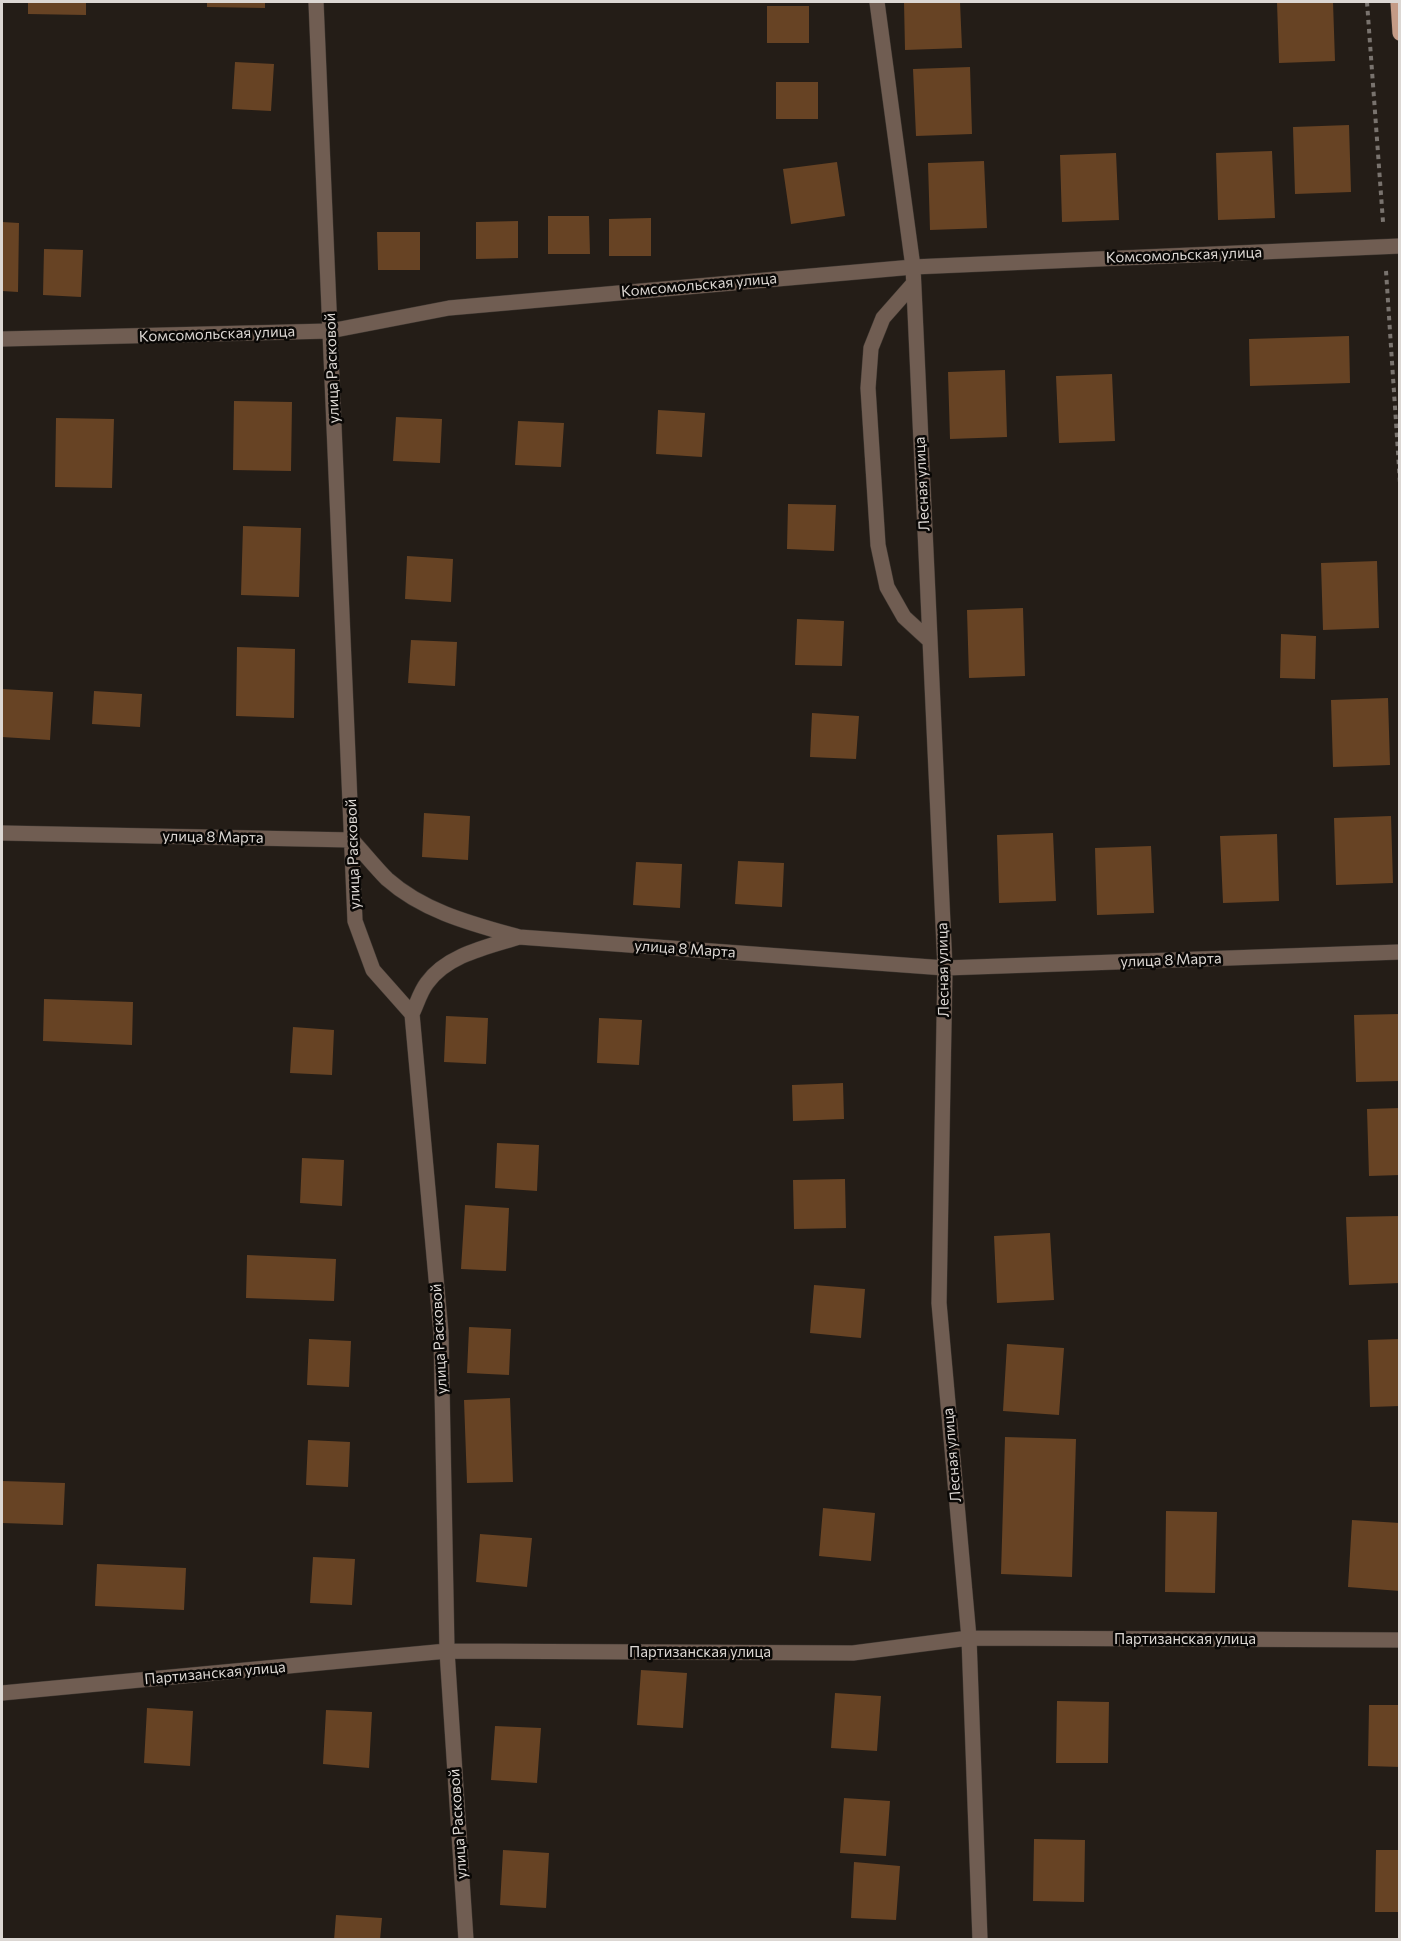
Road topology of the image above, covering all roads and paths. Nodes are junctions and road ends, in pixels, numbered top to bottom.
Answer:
1 (316, 2) edge
2 (877, 2) edge
3 (1398, 2) edge
4 (1400, 33) edge
5 (1400, 246) edge
6 (913, 267) junction
7 (913, 284) junction
8 (330, 331) junction
9 (2, 339) edge
10 (929, 640) junction
11 (2, 833) edge
12 (352, 840) junction
13 (519, 937) junction
14 (1400, 952) edge
15 (945, 968) junction
16 (412, 1014) junction
17 (969, 1638) junction
18 (1400, 1640) edge
19 (447, 1651) junction
20 (2, 1693) edge
21 (466, 1940) edge
22 (980, 1940) edge

1 - 8 street, улица Расковой
2 - 6 street, Лесная улица
3 - 4 main road
5 - 6 street, Комсомольская улица
6 - 7 street, Лесная улица
6 - 8 street, Комсомольская улица
7 - 10 street, Лесная улица
7 - 10 street
8 - 9 street, Комсомольская улица
8 - 12 street, улица Расковой
10 - 15 street, Лесная улица
11 - 12 street, улица 8 Марта
12 - 13 street, улица 8 Марта
12 - 16 street, улица Расковой
13 - 15 street, улица 8 Марта
13 - 16 street
14 - 15 street, улица 8 Марта
15 - 17 street, Лесная улица
16 - 19 street, улица Расковой
17 - 18 street, Партизанская улица
17 - 19 street, Партизанская улица
17 - 22 street, Лесная улица
19 - 20 street, Партизанская улица
19 - 21 street, улица Расковой

